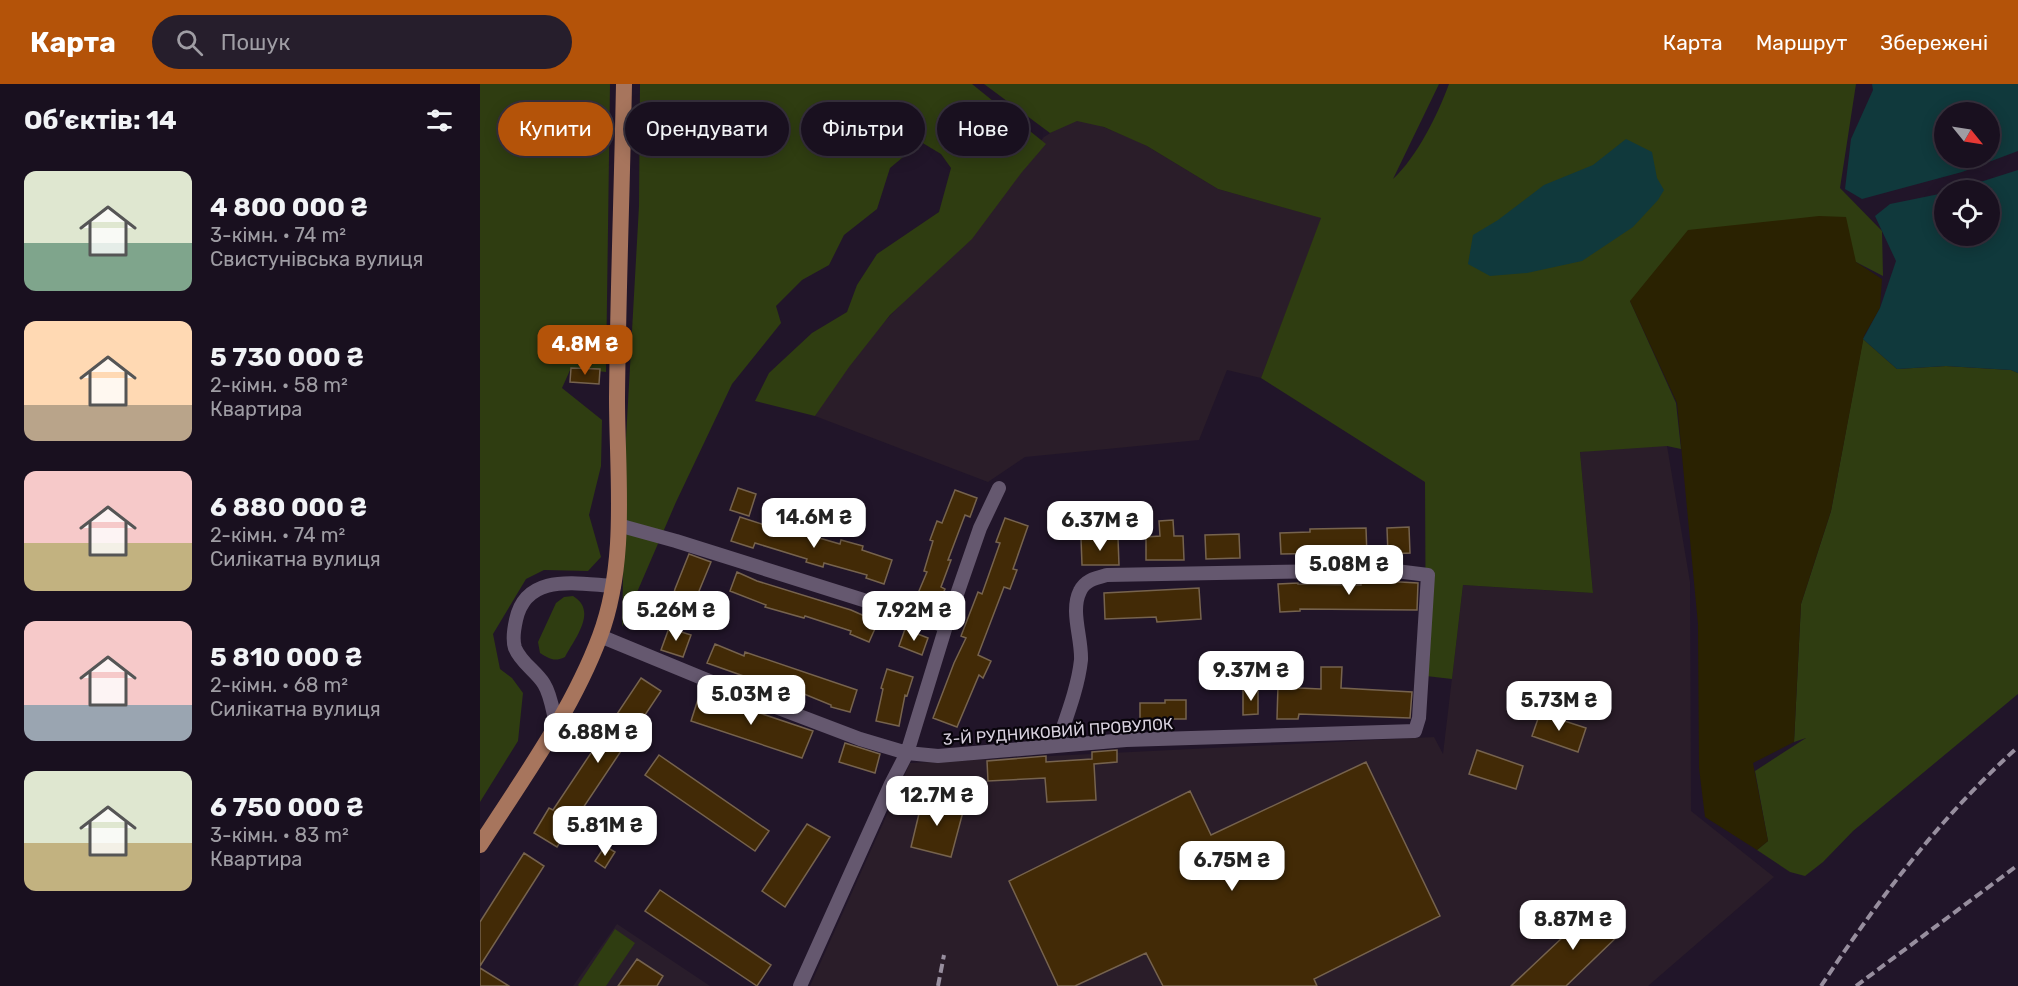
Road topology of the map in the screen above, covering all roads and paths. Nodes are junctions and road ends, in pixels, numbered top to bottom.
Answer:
1 (624, 84) edge
2 (999, 488) dead end
3 (618, 525) junction
4 (614, 586) junction
5 (946, 626) junction
6 (600, 636) junction
7 (556, 724) junction
8 (1057, 745) junction
9 (907, 753) junction
10 (480, 845) edge
11 (800, 986) edge

1 - 3 main road
2 - 5 street
3 - 4 main road
3 - 5 street
4 - 6 main road
4 - 7 street
5 - 9 street
6 - 7 main road
6 - 9 street, 3-Й РУДНИКОВИЙ ПРОВУЛОК
7 - 10 main road
8 - 8 street, 3-Й РУДНИКОВИЙ ПРОВУЛОК
8 - 9 street, 3-Й РУДНИКОВИЙ ПРОВУЛОК
9 - 11 street

